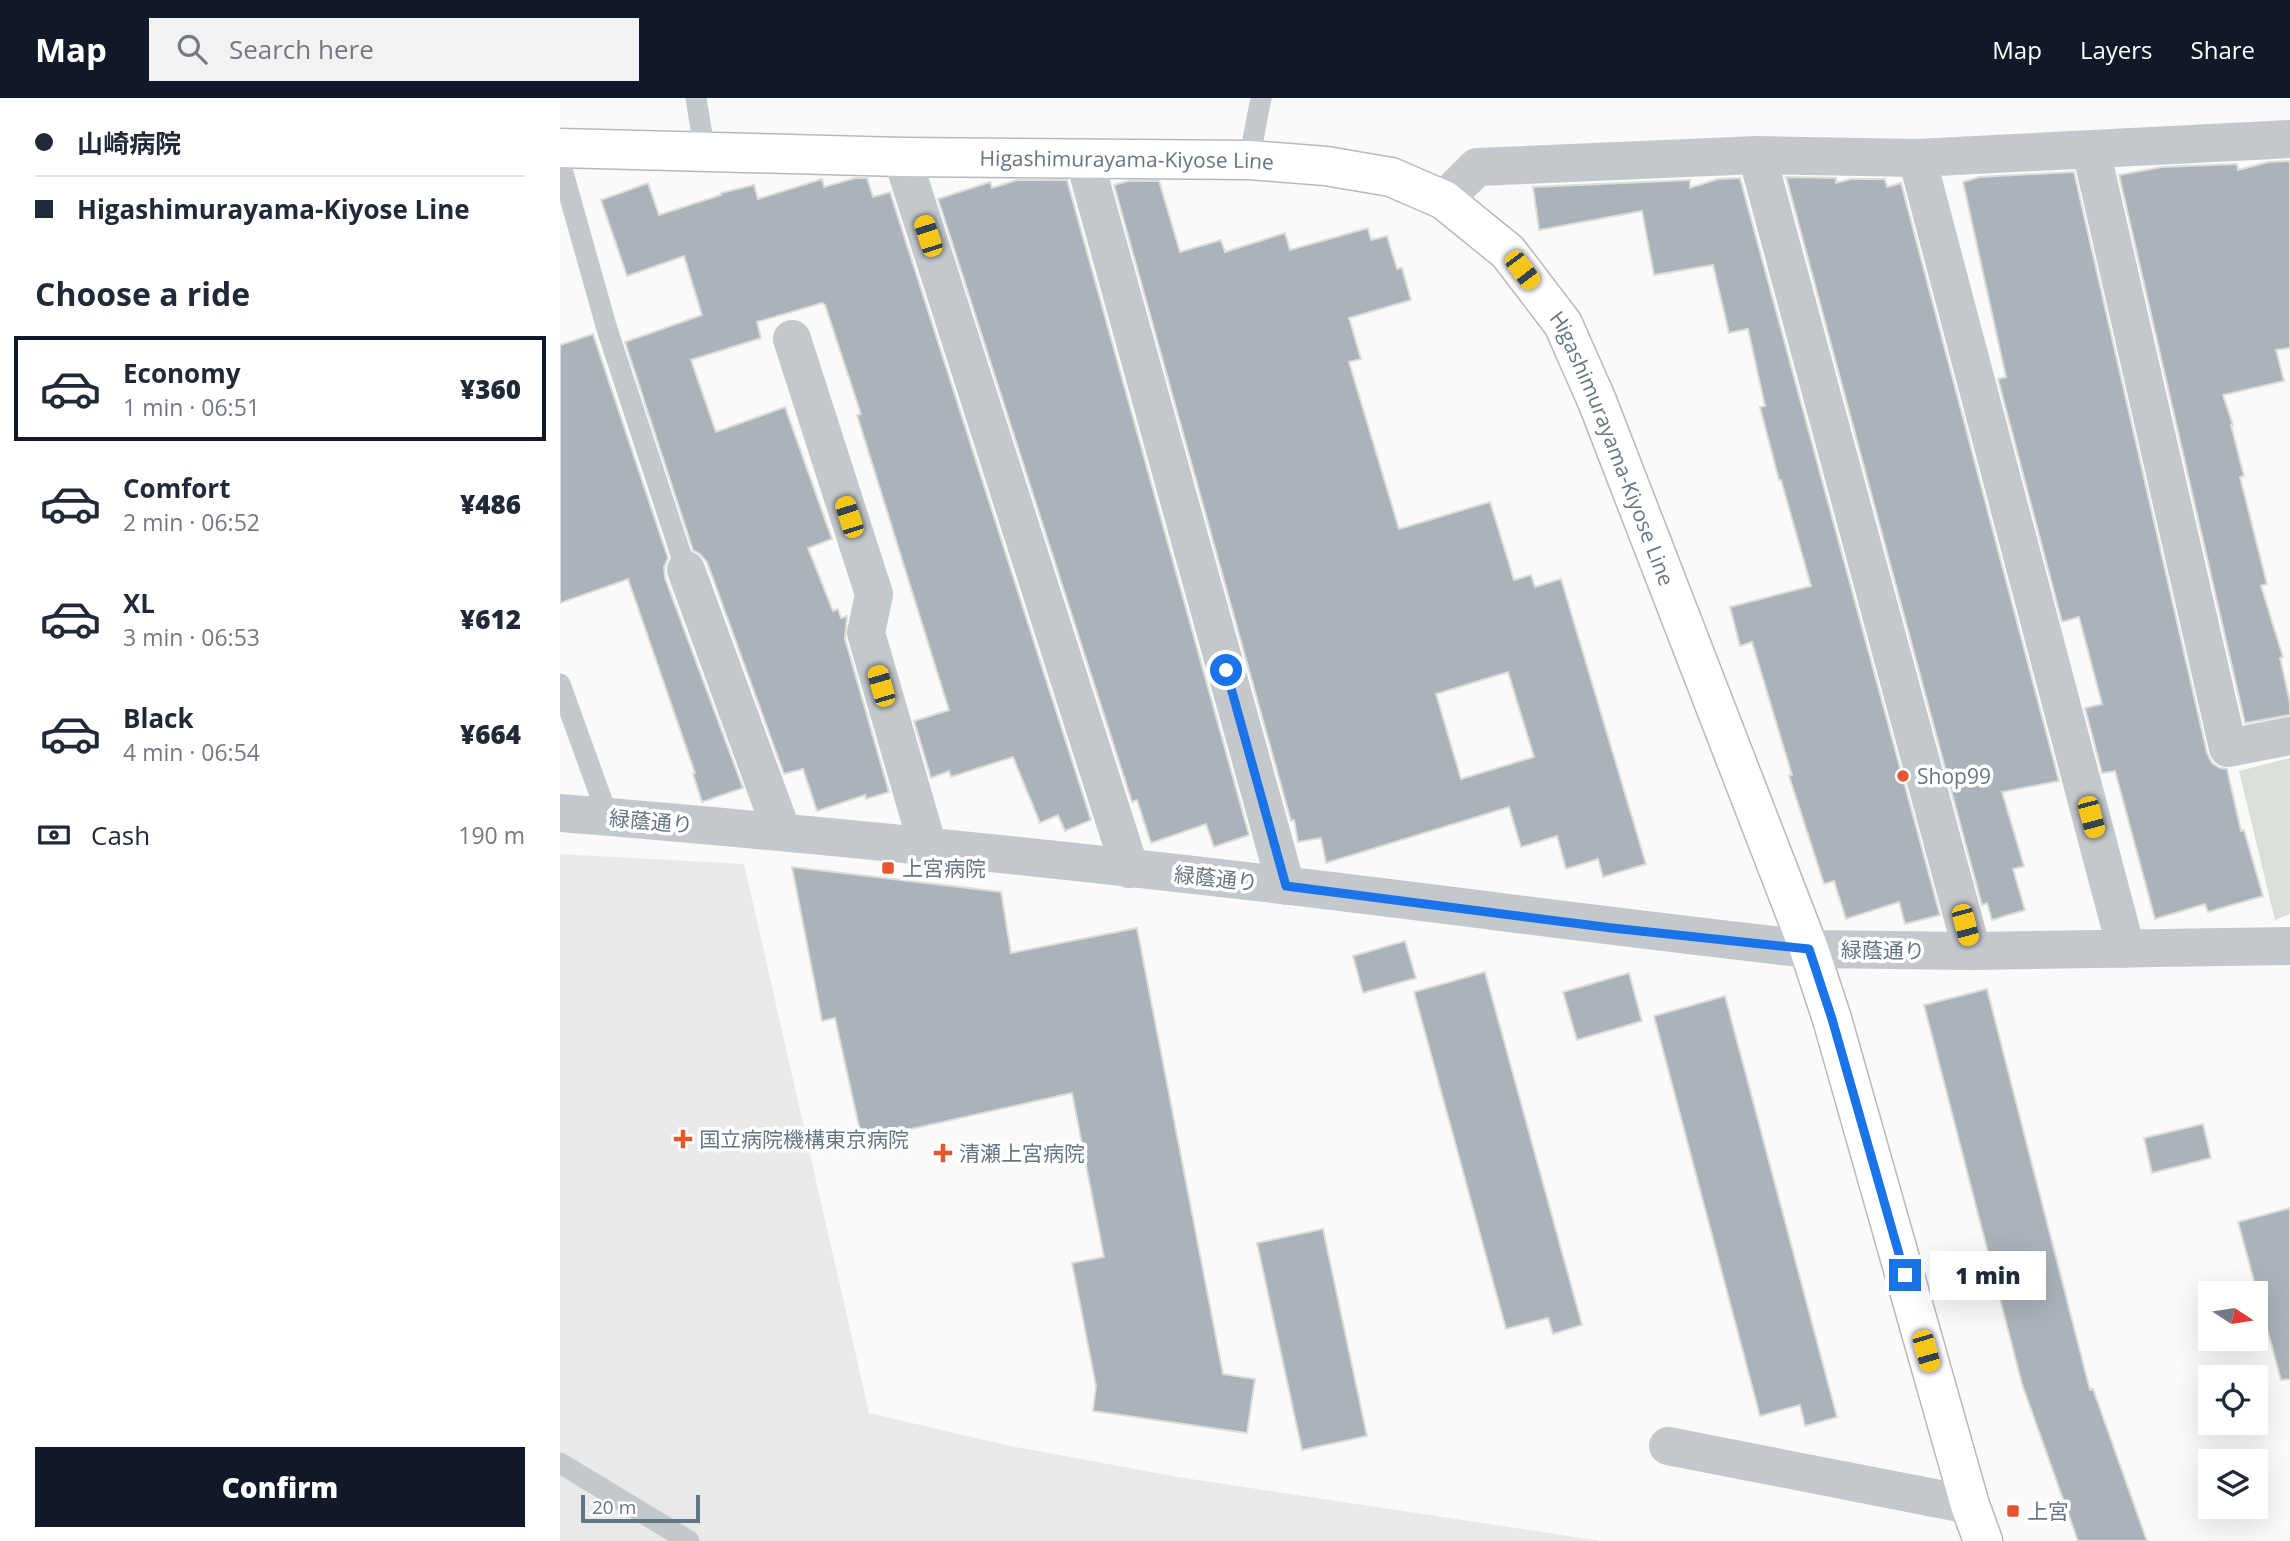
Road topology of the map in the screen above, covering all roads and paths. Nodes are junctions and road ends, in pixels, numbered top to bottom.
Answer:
1 (696, 98) edge
2 (1261, 98) edge
3 (2290, 139) edge
4 (560, 148) edge
5 (2091, 150) junction
6 (705, 153) junction
7 (1757, 155) junction
8 (902, 157) junction
9 (1084, 158) junction
10 (1917, 158) junction
11 (1249, 160) junction
12 (560, 162) edge
13 (1444, 200) junction
14 (792, 339) dead end
15 (686, 570) joint
16 (560, 684) edge
17 (2290, 736) edge
18 (560, 813) edge
19 (608, 817) junction
20 (782, 832) junction
21 (928, 847) junction
22 (1130, 869) junction
23 (1286, 886) junction
24 (2290, 946) edge
25 (2126, 948) junction
26 (1809, 949) junction
27 (1972, 951) junction
28 (1668, 1446) dead end
29 (560, 1463) edge
30 (1970, 1504) junction
31 (689, 1541) edge
32 (1983, 1541) edge

1 - 6 lane
2 - 11 lane
3 - 5 street
4 - 6 main road, Higashimurayama-Kiyose Line
5 - 10 street
5 - 17 street
6 - 8 main road, Higashimurayama-Kiyose Line
7 - 10 street
7 - 13 street
7 - 27 street
8 - 9 main road, Higashimurayama-Kiyose Line
8 - 22 street
9 - 11 main road, Higashimurayama-Kiyose Line
9 - 23 street
10 - 25 street
11 - 13 main road, Higashimurayama-Kiyose Line
12 - 15 lane
13 - 26 main road, Higashimurayama-Kiyose Line
14 - 21 street
15 - 20 street
16 - 19 lane
18 - 19 street, 緑蔭通り
19 - 20 street, 緑蔭通り
20 - 21 street, 緑蔭通り
21 - 22 street, 緑蔭通り
22 - 23 street, 緑蔭通り
23 - 26 street, 緑蔭通り
24 - 25 street, 緑蔭通り
25 - 27 street, 緑蔭通り
26 - 27 street, 緑蔭通り
26 - 30 main road, Higashimurayama-Kiyose Line
28 - 30 street
29 - 31 lane
30 - 32 main road, Higashimurayama-Kiyose Line

